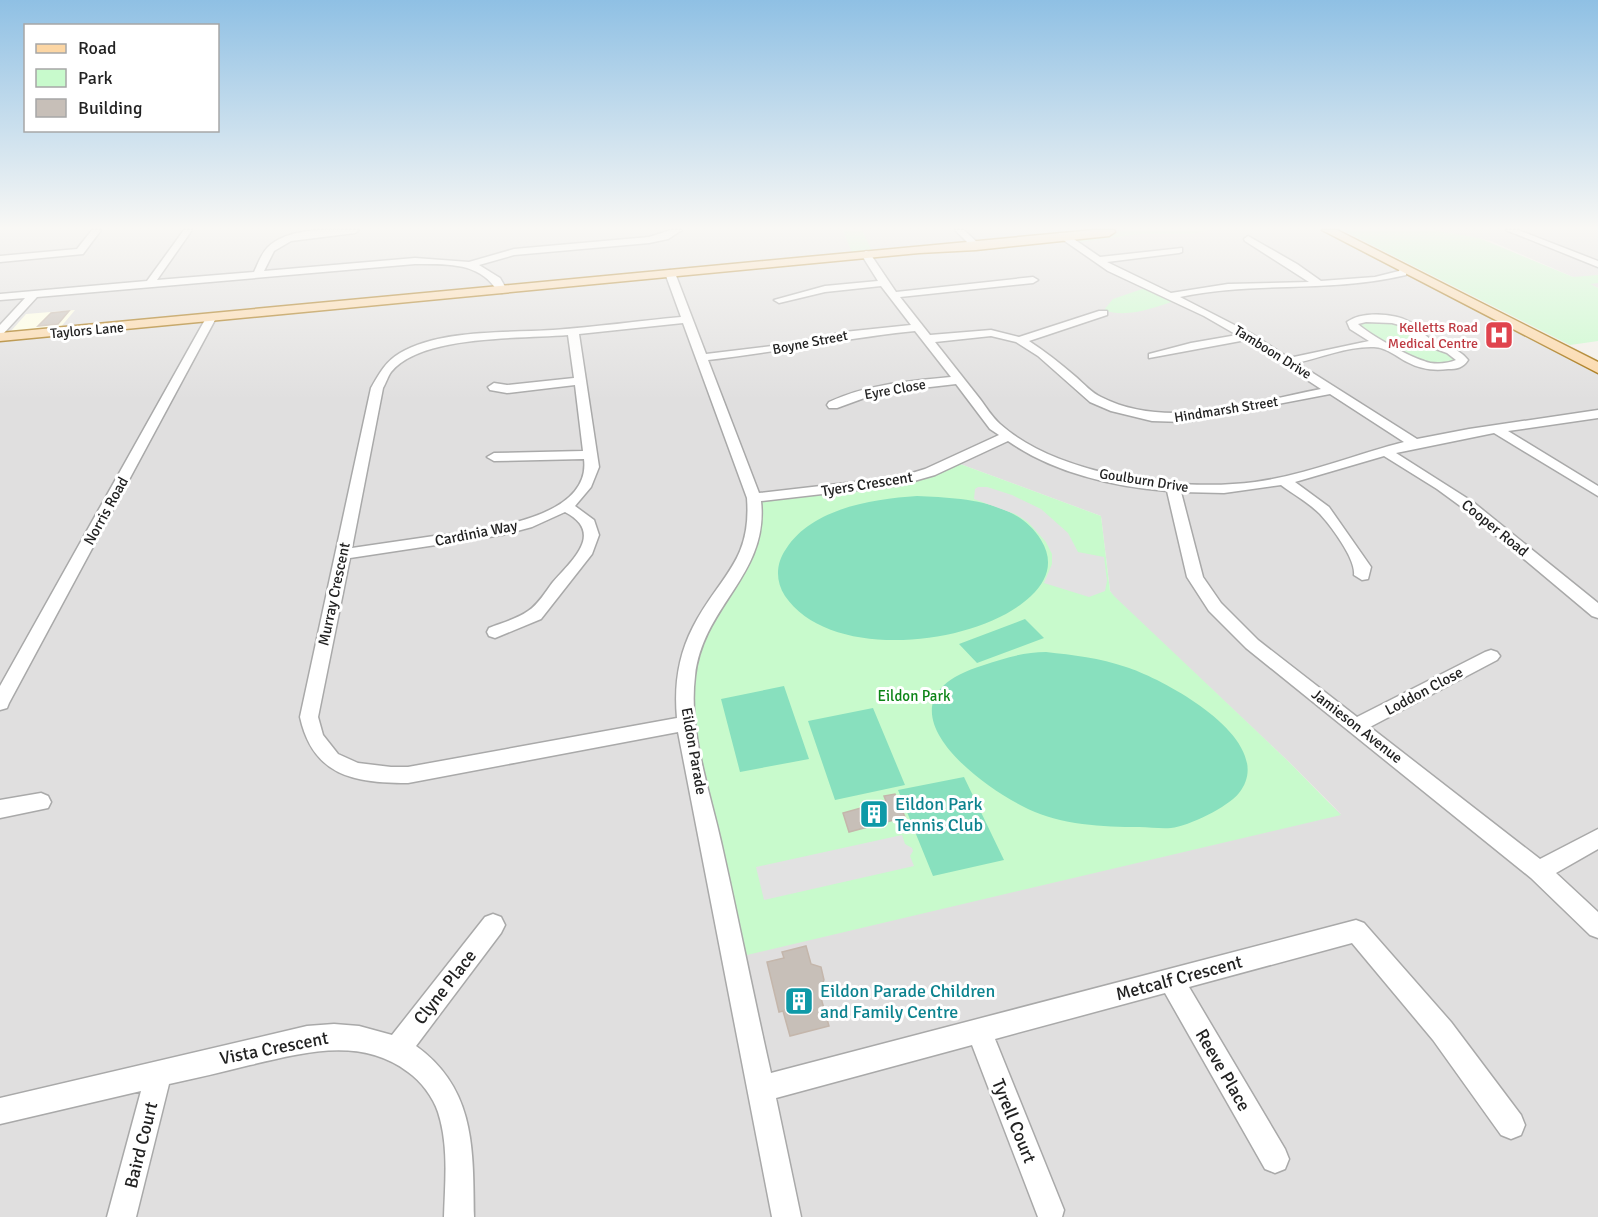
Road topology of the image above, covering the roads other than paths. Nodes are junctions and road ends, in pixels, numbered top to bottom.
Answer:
1 (118, 287) edge
2 (501, 287) edge
3 (534, 287) edge
4 (675, 287) edge
5 (835, 287) edge
6 (887, 287) edge
7 (970, 287) edge
8 (1151, 287) edge
9 (1226, 287) edge
10 (1440, 287) edge
11 (1455, 287) edge
12 (502, 290) junction
13 (34, 294) junction
14 (894, 295) junction
15 (1170, 296) junction
16 (0, 297) edge
17 (779, 300) dead end
18 (1103, 313) dead end
19 (211, 318) junction
20 (687, 319) junction
21 (918, 327) junction
22 (0, 331) edge
23 (573, 331) junction
24 (1248, 336) junction
25 (0, 338) edge
26 (928, 339) junction
27 (1020, 340) junction
28 (1381, 343) junction
29 (1153, 356) dead end
30 (701, 358) junction
31 (1598, 359) edge
32 (1289, 362) junction
33 (1598, 368) edge
34 (958, 380) junction
35 (579, 381) junction
36 (494, 387) dead end
37 (1333, 390) junction
38 (833, 405) dead end
39 (1598, 414) edge
40 (1498, 430) junction
41 (1007, 436) junction
42 (1415, 444) junction
43 (1386, 452) junction
44 (591, 454) junction
45 (494, 457) dead end
46 (1283, 480) junction
47 (1173, 488) junction
48 (1598, 492) edge
49 (754, 498) junction
50 (564, 506) junction
51 (343, 554) junction
52 (1362, 575) dead end
53 (1598, 612) edge
54 (495, 632) dead end
55 (1491, 656) dead end
56 (0, 704) edge
57 (687, 723) junction
58 (1356, 726) junction
59 (41, 802) dead end
60 (0, 809) edge
61 (1598, 838) edge
62 (1539, 871) junction
63 (493, 926) dead end
64 (1598, 927) edge
65 (1171, 980) junction
66 (979, 1031) junction
67 (398, 1048) junction
68 (159, 1073) junction
69 (761, 1089) junction
70 (0, 1111) edge
71 (1511, 1125) dead end
72 (1275, 1159) dead end
73 (1050, 1210) dead end
74 (122, 1217) edge
75 (459, 1217) edge
76 (787, 1217) edge

1 - 13 street
2 - 12 street
3 - 12 main road, Taylors Lane
4 - 20 street, Eildon Parade
5 - 17 street
6 - 14 street, Goulburn Drive
7 - 14 street
8 - 15 street, Tamboon Drive
9 - 15 street
10 - 33 main road
11 - 31 main road
12 - 19 main road, Taylors Lane
13 - 16 street
13 - 22 street
14 - 21 street, Goulburn Drive
15 - 24 street, Tamboon Drive
18 - 27 street
19 - 25 main road, Taylors Lane
19 - 56 street, Norris Road
20 - 23 street, Murray Crescent
20 - 30 street, Eildon Parade
21 - 26 street, Goulburn Drive
21 - 30 street, Boyne Street
23 - 35 street, Cardinia Way
23 - 51 street, Murray Crescent
24 - 29 street
24 - 32 street, Tamboon Drive
26 - 27 street, Hindmarsh Street
26 - 34 street, Goulburn Drive
27 - 37 street, Hindmarsh Street
28 - 28 street
28 - 32 street
30 - 49 street, Eildon Parade
32 - 37 street, Tamboon Drive
34 - 38 street, Eyre Close
34 - 41 street, Goulburn Drive
35 - 36 street
35 - 44 street, Cardinia Way
37 - 42 street, Tamboon Drive
39 - 40 street, Goulburn Drive
40 - 42 street, Goulburn Drive
40 - 48 street
41 - 47 street, Goulburn Drive
41 - 49 street, Tyers Crescent
42 - 43 street, Goulburn Drive
43 - 46 street, Goulburn Drive
43 - 53 street, Cooper Road
44 - 45 street
44 - 50 street, Cardinia Way
46 - 47 street, Goulburn Drive
46 - 52 street
47 - 58 street, Jamieson Avenue
49 - 57 street, Eildon Parade
50 - 51 street, Cardinia Way
50 - 54 street
51 - 57 street, Murray Crescent
55 - 58 street, Loddon Close
57 - 69 street, Eildon Parade
58 - 62 street, Jamieson Avenue
59 - 60 street
61 - 62 street
62 - 64 street, Jamieson Avenue
63 - 67 street, Clyne Place
65 - 66 street, Metcalf Crescent
65 - 71 street, Metcalf Crescent
65 - 72 street, Reeve Place
66 - 69 street, Metcalf Crescent
66 - 73 street, Tyrell Court
67 - 68 street, Vista Crescent
67 - 75 street, Vista Crescent
68 - 70 street, Vista Crescent
68 - 74 street, Baird Court
69 - 76 street, Eildon Parade

